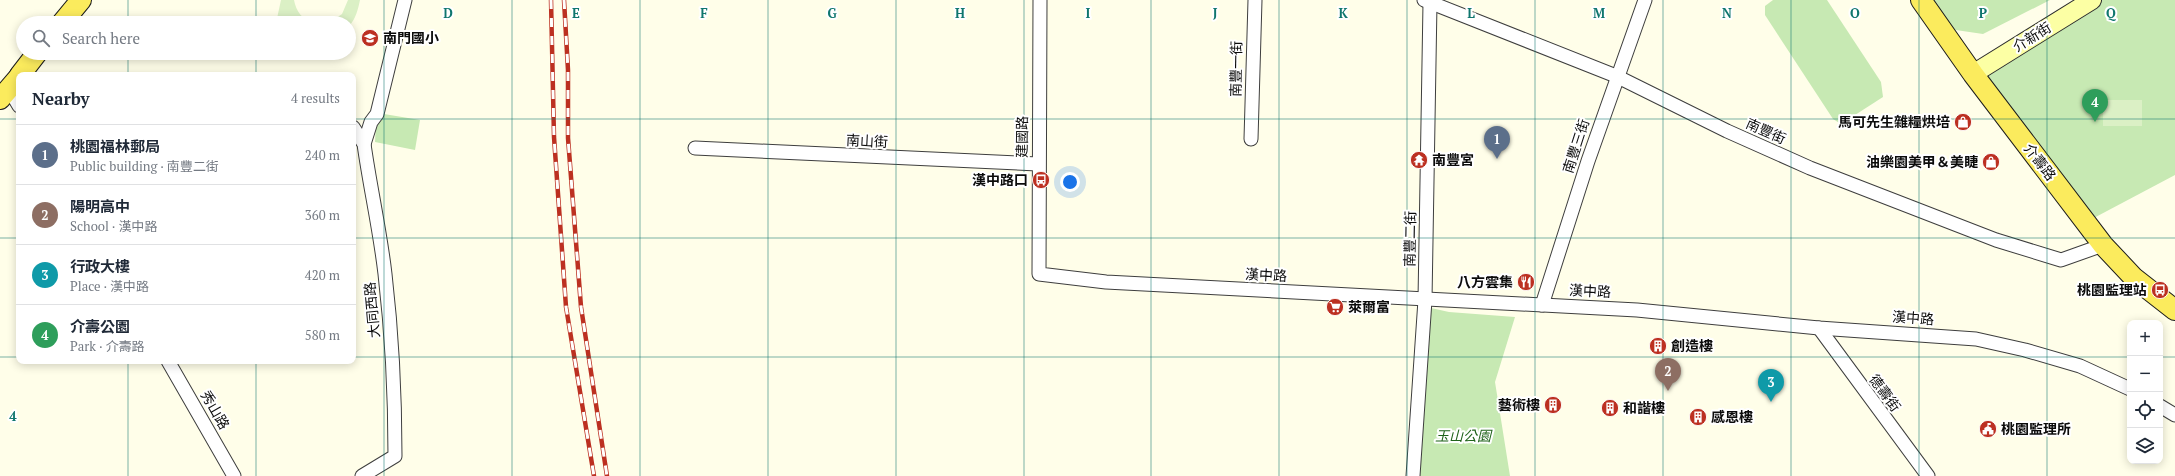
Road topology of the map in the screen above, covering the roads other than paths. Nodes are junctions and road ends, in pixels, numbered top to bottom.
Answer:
1 (81, 0) edge
2 (405, 0) edge
3 (1040, 0) edge
4 (1255, 0) edge
5 (1645, 0) edge
6 (1921, 0) edge
7 (2092, 0) edge
8 (1427, 1) edge
9 (68, 16) edge
10 (32, 60) edge
11 (22, 72) edge
12 (1973, 74) junction
13 (1616, 76) junction
14 (12, 85) edge
15 (16, 97) edge
16 (356, 132) edge
17 (1251, 139) dead end
18 (364, 144) junction
19 (695, 148) dead end
20 (1038, 164) junction
21 (2103, 245) junction
22 (1039, 274) joint
23 (1426, 300) junction
24 (1542, 305) junction
25 (2175, 310) edge
26 (1819, 328) junction
27 (170, 364) edge
28 (2127, 388) edge
29 (2163, 408) edge
30 (2175, 415) edge
31 (234, 476) edge
32 (362, 476) edge
33 (1413, 476) edge
34 (1928, 476) edge

1 - 9 main road
2 - 18 street
3 - 20 street, 建國路
4 - 17 street, 南豐一街
5 - 13 street, 南豐三街
6 - 12 main road, 介壽路
7 - 12 street, 介新街
8 - 13 street, 南豐街
8 - 23 street, 南豐二街
10 - 11 main road
12 - 21 main road, 介壽路
13 - 21 street, 南豐街
13 - 24 street, 南豐三街
14 - 15 street
16 - 18 street, 大同西路
18 - 32 street, 大同西路
19 - 20 street, 南山街
20 - 22 street, 建國路
21 - 25 main road, 介壽路
22 - 23 street, 漢中路
23 - 24 street, 漢中路
23 - 33 street, 南豐二街
24 - 26 street, 漢中路
26 - 28 street, 漢中路
26 - 34 street, 德壽街
27 - 31 street, 秀山路
29 - 30 street

